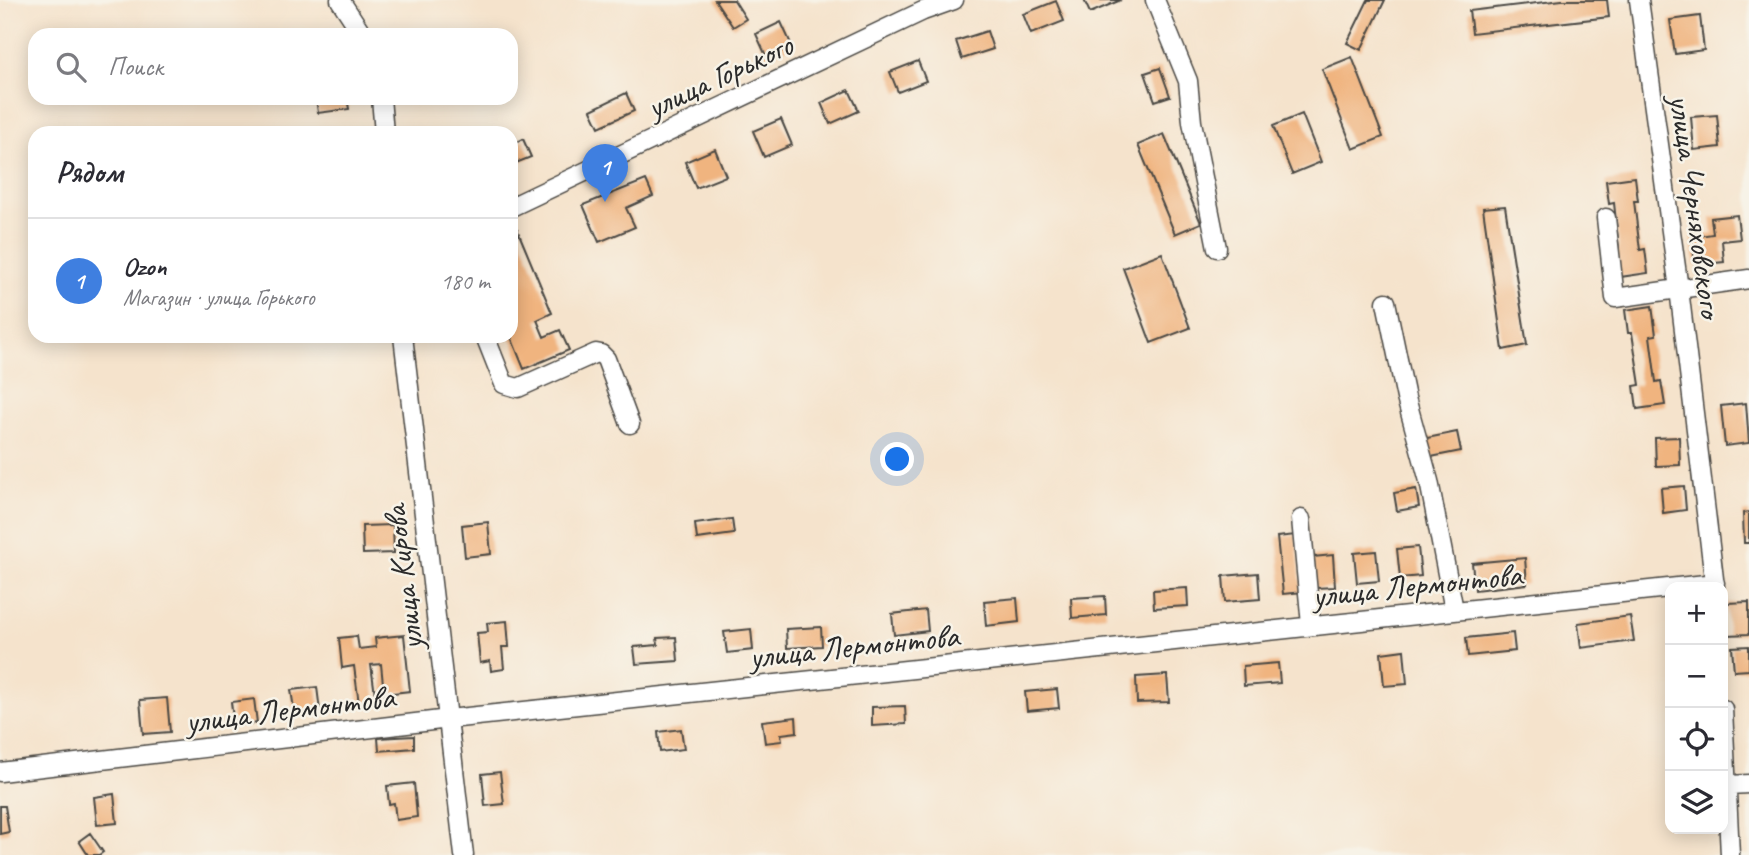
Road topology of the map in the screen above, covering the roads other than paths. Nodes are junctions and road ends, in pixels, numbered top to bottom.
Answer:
1 (340, 0) edge
2 (954, 0) edge
3 (1154, 0) edge
4 (1639, 0) edge
5 (920, 6) edge
6 (358, 28) edge
7 (382, 105) edge
8 (383, 126) edge
9 (518, 204) edge
10 (1606, 218) dead end
11 (1217, 248) dead end
12 (1749, 279) edge
13 (1679, 289) junction
14 (1386, 302) dead end
15 (403, 343) edge
16 (488, 343) edge
17 (630, 424) dead end
18 (1301, 519) dead end
19 (1715, 582) edge
20 (1665, 590) edge
21 (1454, 610) junction
22 (1311, 625) junction
23 (449, 719) junction
24 (0, 772) edge
25 (1749, 784) edge
26 (1728, 785) joint
27 (464, 855) edge
28 (1730, 855) edge

1 - 6 street
2 - 5 street, улица Горького
3 - 11 street
4 - 13 street, улица Черняховского
5 - 9 street, улица Горького
7 - 8 street
10 - 13 street
12 - 13 street
13 - 19 street, улица Черняховского
14 - 21 street
15 - 23 street, улица Кирова
16 - 17 street
18 - 22 street
20 - 21 street, улица Лермонтова
21 - 22 street, улица Лермонтова
22 - 23 street, улица Лермонтова
23 - 24 street, улица Лермонтова
23 - 27 street, улица Кирова
25 - 26 street
26 - 28 street

